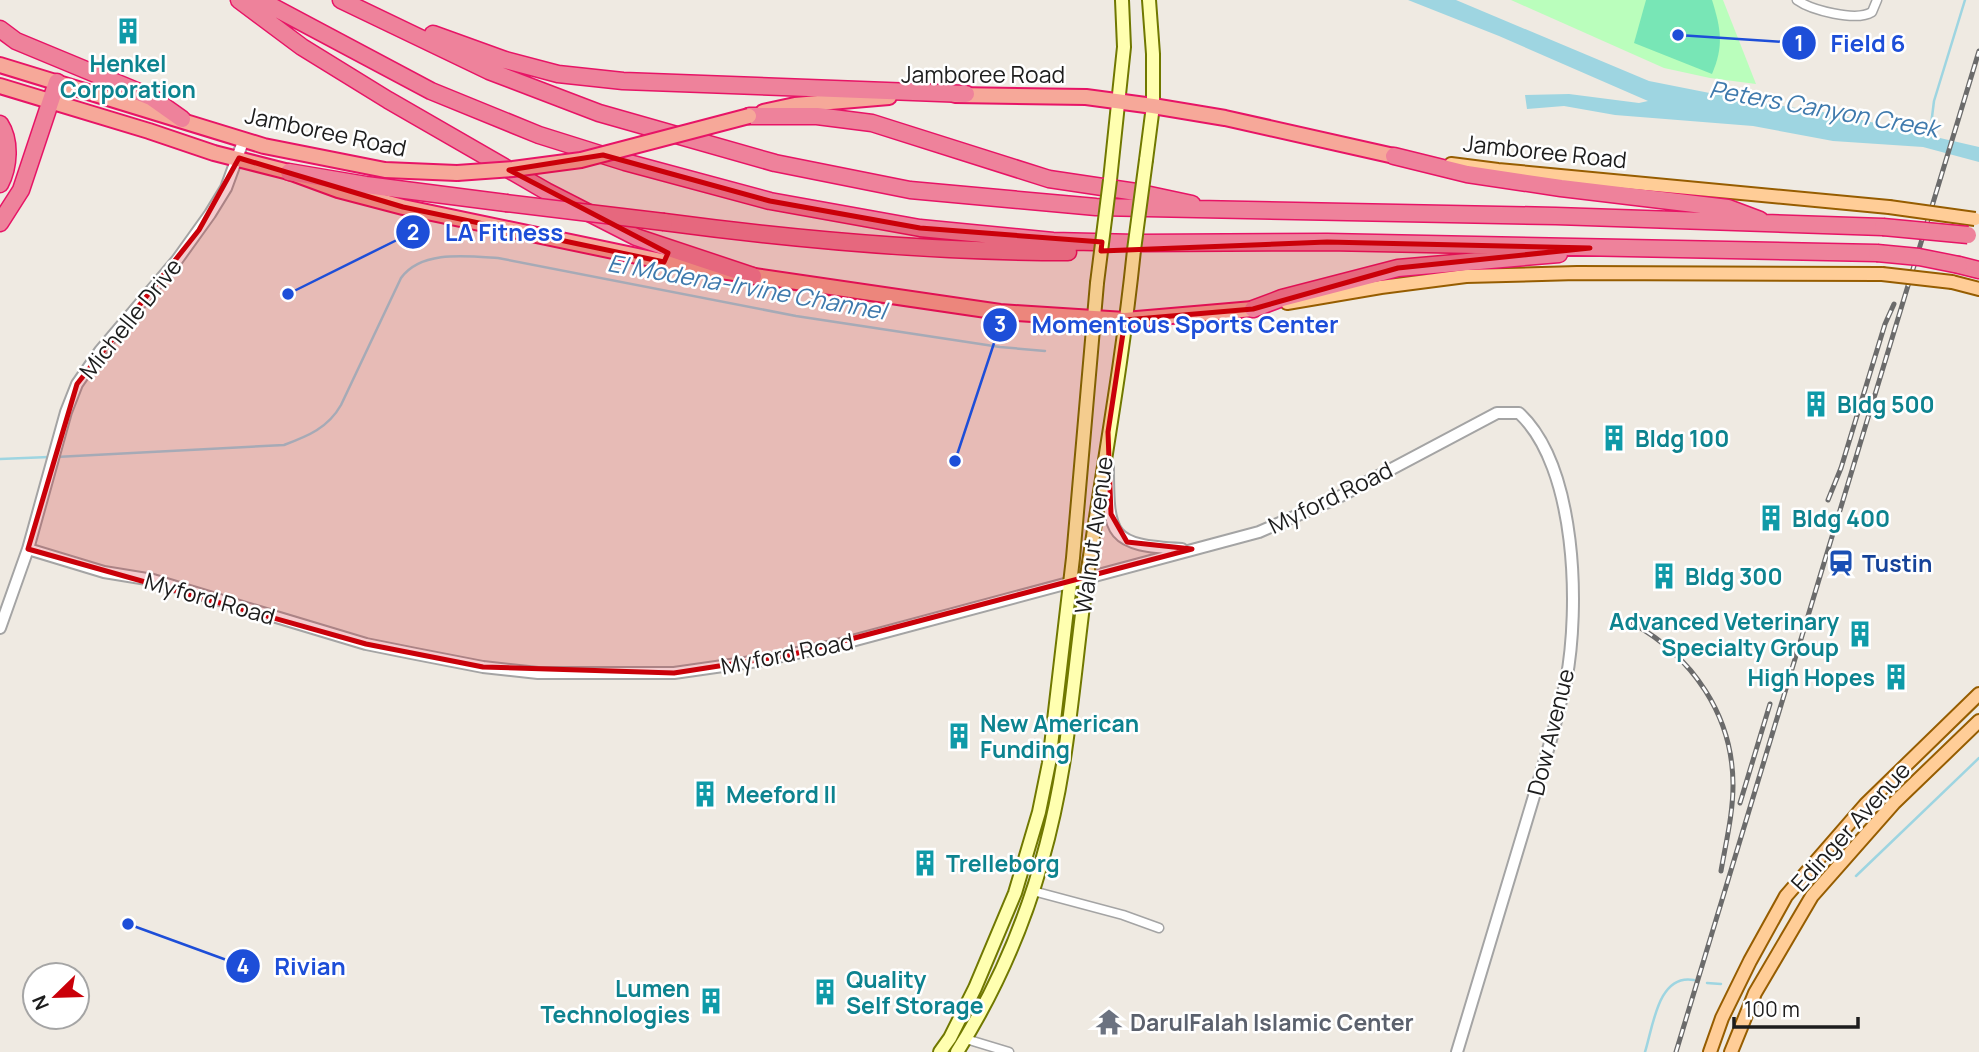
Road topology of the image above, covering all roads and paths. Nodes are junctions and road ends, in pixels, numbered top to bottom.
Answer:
1 (239, 0) edge
2 (260, 0) edge
3 (341, 0) edge
4 (351, 0) edge
5 (1122, 0) edge
6 (1149, 0) edge
7 (1797, 0) edge
8 (1877, 0) edge
9 (0, 29) edge
10 (0, 65) edge
11 (57, 82) junction
12 (0, 86) edge
13 (966, 94) junction
14 (51, 101) junction
15 (1119, 101) junction
16 (1153, 106) junction
17 (748, 116) junction
18 (182, 119) junction
19 (0, 124) edge
20 (244, 139) junction
21 (1394, 156) junction
22 (239, 158) junction
23 (289, 172) junction
24 (0, 184) edge
25 (1215, 211) junction
26 (1977, 219) edge
27 (0, 223) edge
28 (1773, 225) junction
29 (1973, 236) edge
30 (1221, 243) junction
31 (1590, 248) junction
32 (1979, 270) edge
33 (753, 276) junction
34 (1979, 289) edge
35 (1252, 309) junction
36 (1095, 320) junction
37 (1125, 320) junction
38 (1519, 413) joint
39 (1108, 432) junction
40 (28, 549) junction
41 (1192, 549) junction
42 (1087, 579) junction
43 (1070, 583) junction
44 (0, 628) edge
45 (1978, 696) edge
46 (1979, 722) edge
47 (1033, 891) junction
48 (1159, 928) dead end
49 (966, 1039) junction
50 (940, 1052) edge
51 (957, 1052) edge
52 (1009, 1052) edge
53 (1457, 1052) edge
54 (1710, 1052) edge
55 (1731, 1052) edge

1 - 33 highway
2 - 30 highway
3 - 25 highway
4 - 13 highway
5 - 15 main road, Walnut Avenue
6 - 16 main road, Walnut Avenue
7 - 8 street
9 - 18 highway
10 - 11 highway, Jamboree Road
11 - 14 highway
11 - 18 highway, Jamboree Road
12 - 14 highway, Jamboree Road
13 - 15 highway, Jamboree Road
13 - 17 highway, Jamboree Road
14 - 22 highway, Jamboree Road
14 - 27 highway
15 - 16 highway, Jamboree Road
15 - 36 main road, Walnut Avenue, bridge
16 - 21 highway, Jamboree Road
16 - 37 main road, Walnut Avenue, bridge
17 - 20 highway, Jamboree Road, bridge
17 - 25 highway
18 - 20 highway, Jamboree Road
19 - 24 highway
20 - 22 street, Michelle Drive
21 - 26 main road, Jamboree Road, bridge
21 - 28 highway
22 - 23 highway, Jamboree Road
22 - 40 street, Michelle Drive
23 - 30 highway, bridge
23 - 33 highway, Jamboree Road
25 - 28 highway
28 - 29 highway, bridge
30 - 31 highway
31 - 32 highway, bridge
31 - 35 highway
33 - 36 highway, Jamboree Road
34 - 35 main road, Jamboree Road, bridge
35 - 37 highway, Jamboree Road
36 - 37 highway, Jamboree Road
36 - 43 main road, Walnut Avenue
37 - 39 main road, Walnut Avenue
38 - 41 street, Myford Road
38 - 53 street, Dow Avenue
39 - 41 street
39 - 42 main road, Walnut Avenue
40 - 43 street, Myford Road
40 - 44 street, Michelle Drive
41 - 42 street, Myford Road
42 - 43 street, Myford Road
42 - 47 main road, Walnut Avenue
43 - 50 main road, Walnut Avenue
45 - 54 main road, Edinger Avenue
46 - 55 main road, Edinger Avenue
47 - 48 street
47 - 49 main road, Walnut Avenue
49 - 51 main road, Walnut Avenue
49 - 52 street

